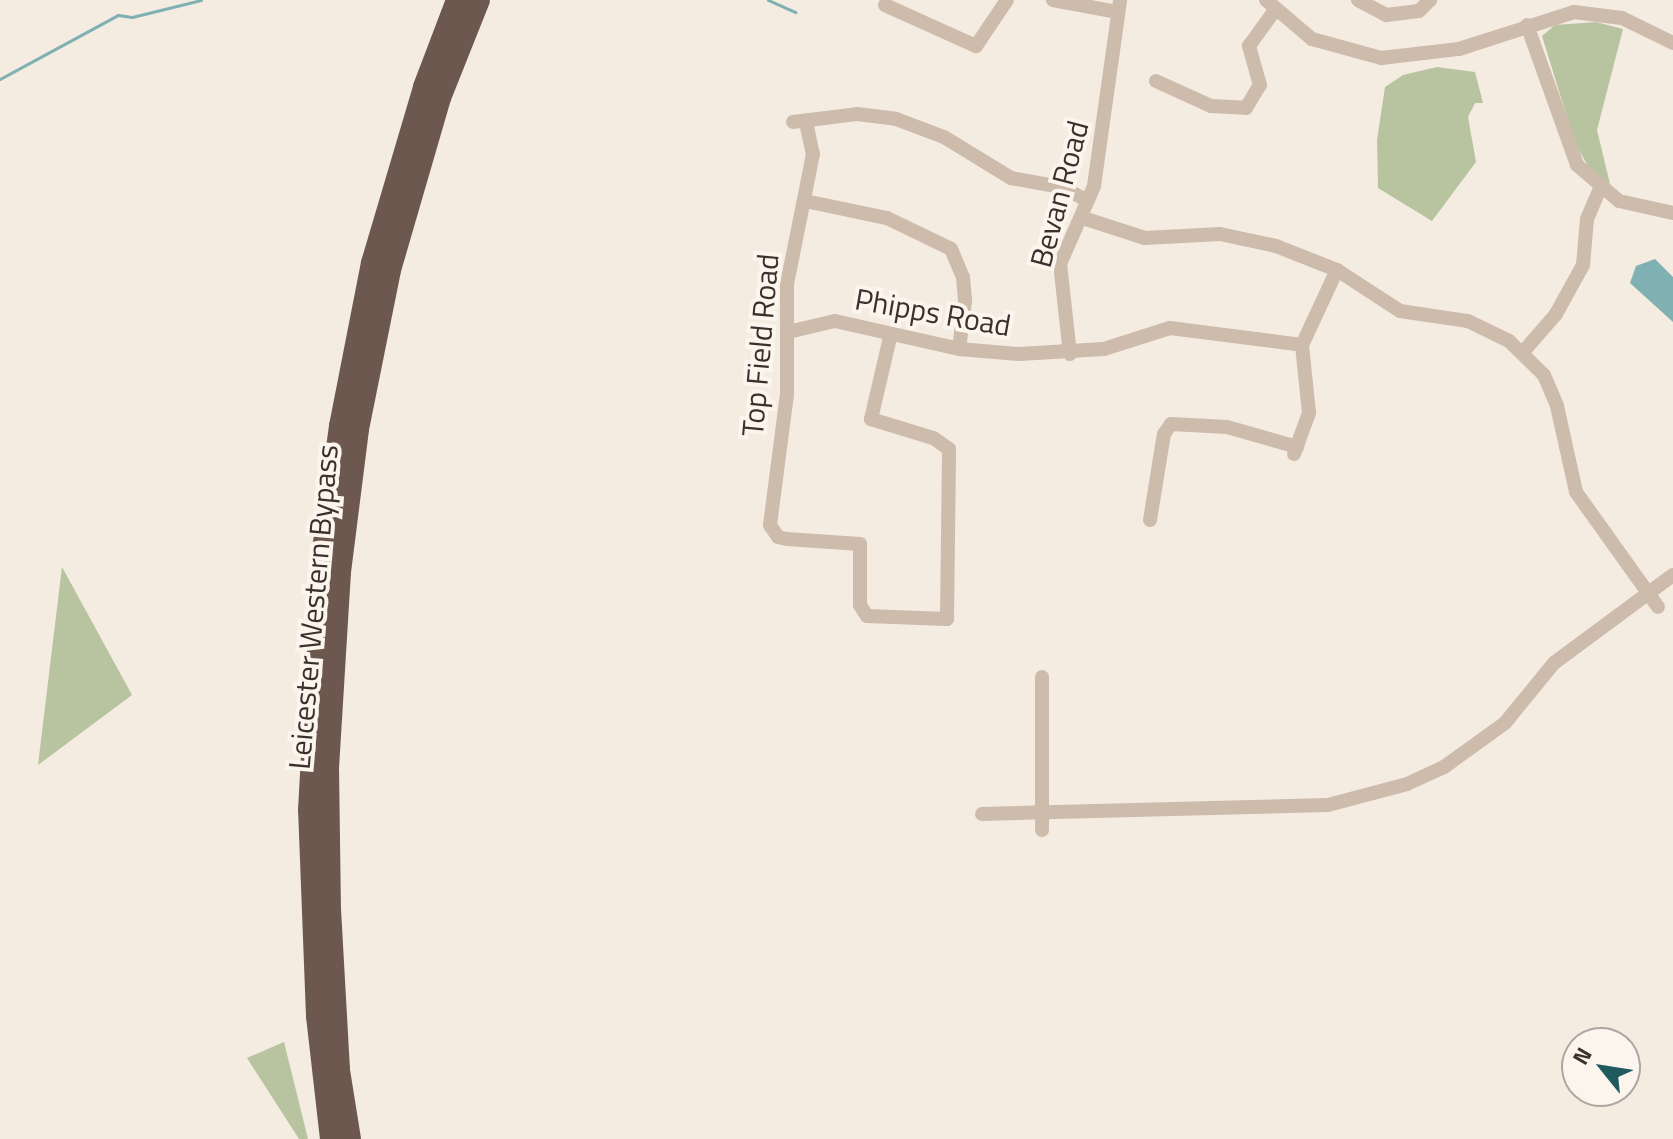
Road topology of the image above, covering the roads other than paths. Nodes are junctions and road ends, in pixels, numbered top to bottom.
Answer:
1 (457, 0) edge
2 (479, 0) edge
3 (1007, 0) edge
4 (1053, 0) edge
5 (1358, 0) edge
6 (1430, 0) edge
7 (885, 5) dead end
8 (1271, 5) edge
9 (1119, 6) edge
10 (1599, 6) edge
11 (1527, 25) junction
12 (1673, 43) edge
13 (1156, 81) dead end
14 (1600, 188) junction
15 (805, 201) junction
16 (1088, 201) junction
17 (1673, 213) edge
18 (1083, 218) junction
19 (1337, 270) junction
20 (788, 332) junction
21 (891, 333) junction
22 (1302, 345) junction
23 (959, 349) junction
24 (1524, 351) junction
25 (1070, 354) junction
26 (1150, 520) dead end
27 (1673, 575) edge
28 (1648, 593) junction
29 (1658, 607) dead end
30 (1042, 677) dead end
31 (1042, 813) junction
32 (982, 814) dead end
33 (1042, 830) dead end
34 (331, 1139) edge
35 (350, 1139) edge

1 - 34 highway, Leicester Western Bypass
2 - 35 highway, Leicester Western Bypass
3 - 7 street
4 - 9 street
5 - 6 street
8 - 11 street
8 - 13 street
9 - 16 street, Bevan Road
10 - 11 street
10 - 12 street
11 - 14 street
14 - 17 street
14 - 24 street
15 - 16 street, Top Field Road
15 - 20 street, Top Field Road
15 - 23 street
16 - 18 street, Bevan Road
18 - 19 street
18 - 25 street, Bevan Road
19 - 22 street
19 - 24 street
20 - 21 street, Phipps Road
20 - 21 street, Top Field Road
21 - 23 street, Phipps Road
22 - 25 street, Phipps Road
22 - 26 street
23 - 25 street, Phipps Road
24 - 28 street
27 - 28 street
28 - 29 street
28 - 31 street
30 - 31 street
31 - 32 street
31 - 33 street

